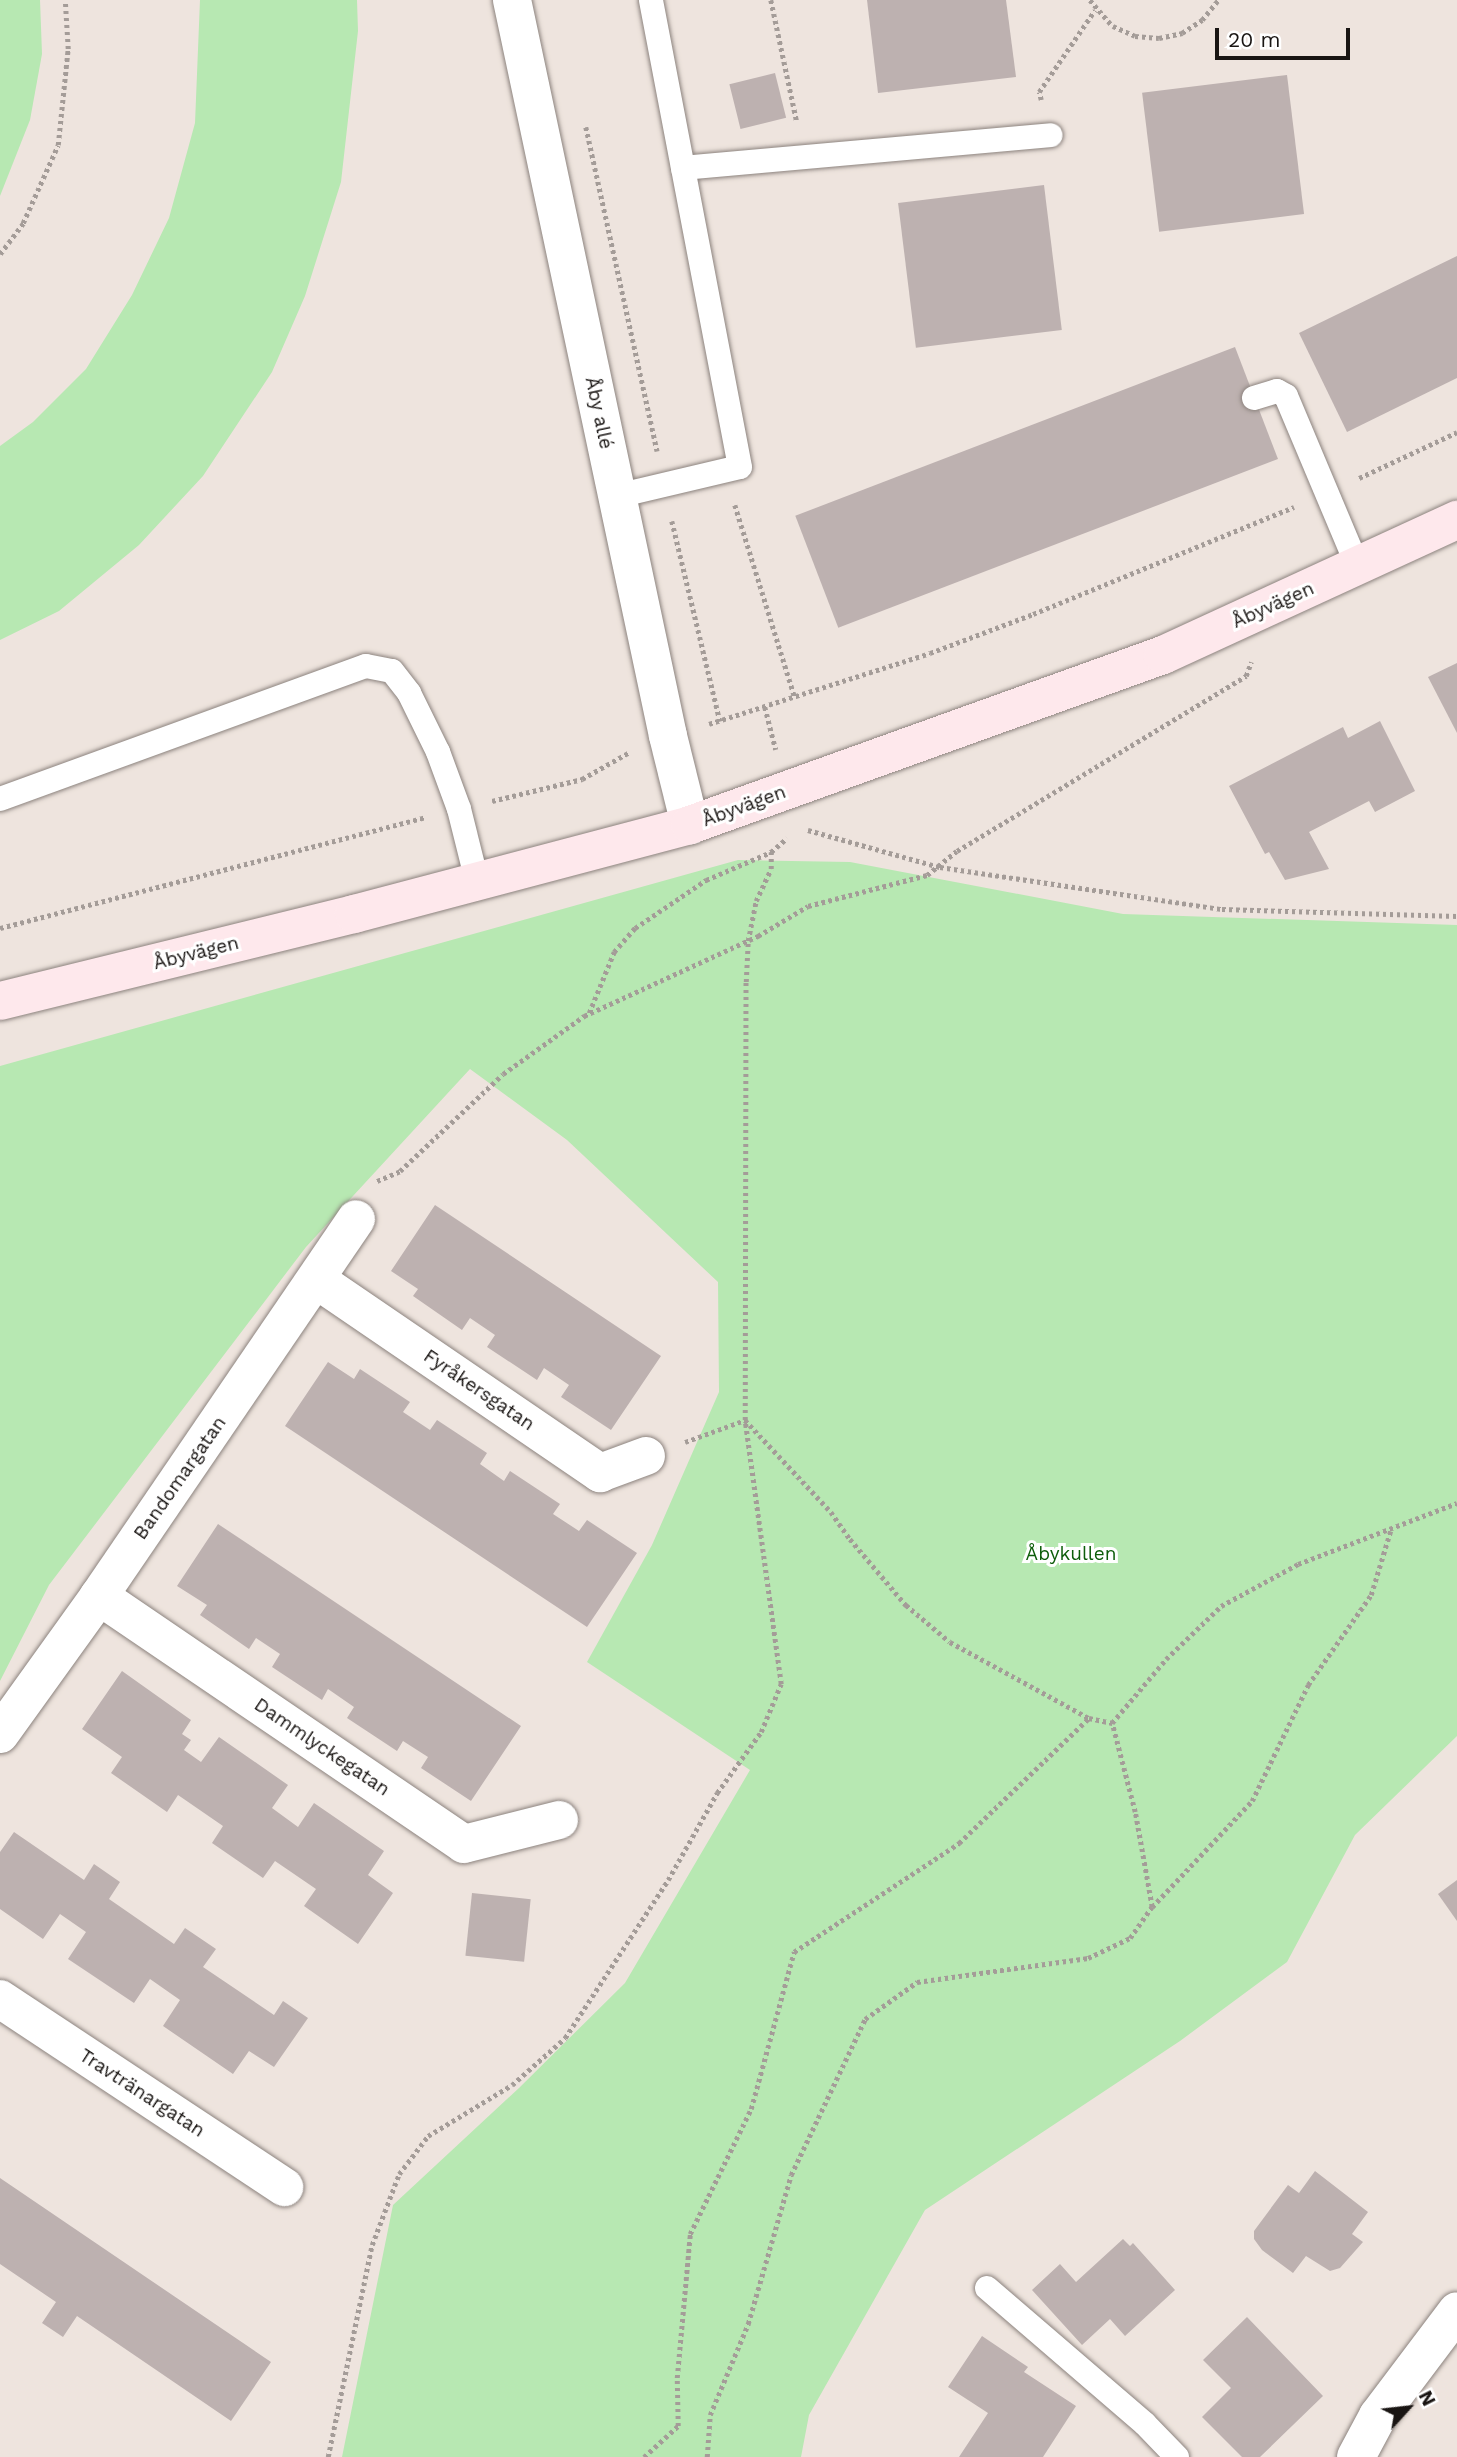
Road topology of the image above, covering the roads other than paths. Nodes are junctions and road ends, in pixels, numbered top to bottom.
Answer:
1 (512, 0) edge
2 (651, 0) edge
3 (1051, 135) road end
4 (683, 167) junction
5 (1254, 398) dead end
6 (617, 496) junction
7 (1457, 520) edge
8 (1358, 567) junction
9 (0, 799) edge
10 (690, 825) junction
11 (477, 881) junction
12 (0, 1001) edge
13 (361, 1202) road end
14 (317, 1280) junction
15 (646, 1456) road end
16 (99, 1596) junction
17 (0, 1734) edge
18 (559, 1820) dead end
19 (0, 1999) edge
20 (284, 2187) dead end
21 (987, 2288) dead end
22 (1457, 2311) edge
23 (1177, 2457) edge
24 (1356, 2457) edge

1 - 6 street, Åby allé
2 - 4 lane
3 - 4 lane
4 - 6 lane
5 - 8 lane
6 - 10 street, Åby allé
7 - 8 street, Åbyvägen
8 - 10 street, Åbyvägen
9 - 11 lane
10 - 11 street, Åbyvägen
11 - 12 street, Åbyvägen
13 - 14 street, Bandomargatan
14 - 15 street, Fyråkersgatan
14 - 16 street, Bandomargatan
16 - 17 street, Bandomargatan
16 - 18 street, Dammlyckegatan
19 - 20 street, Travtränargatan
21 - 23 lane
22 - 24 street

